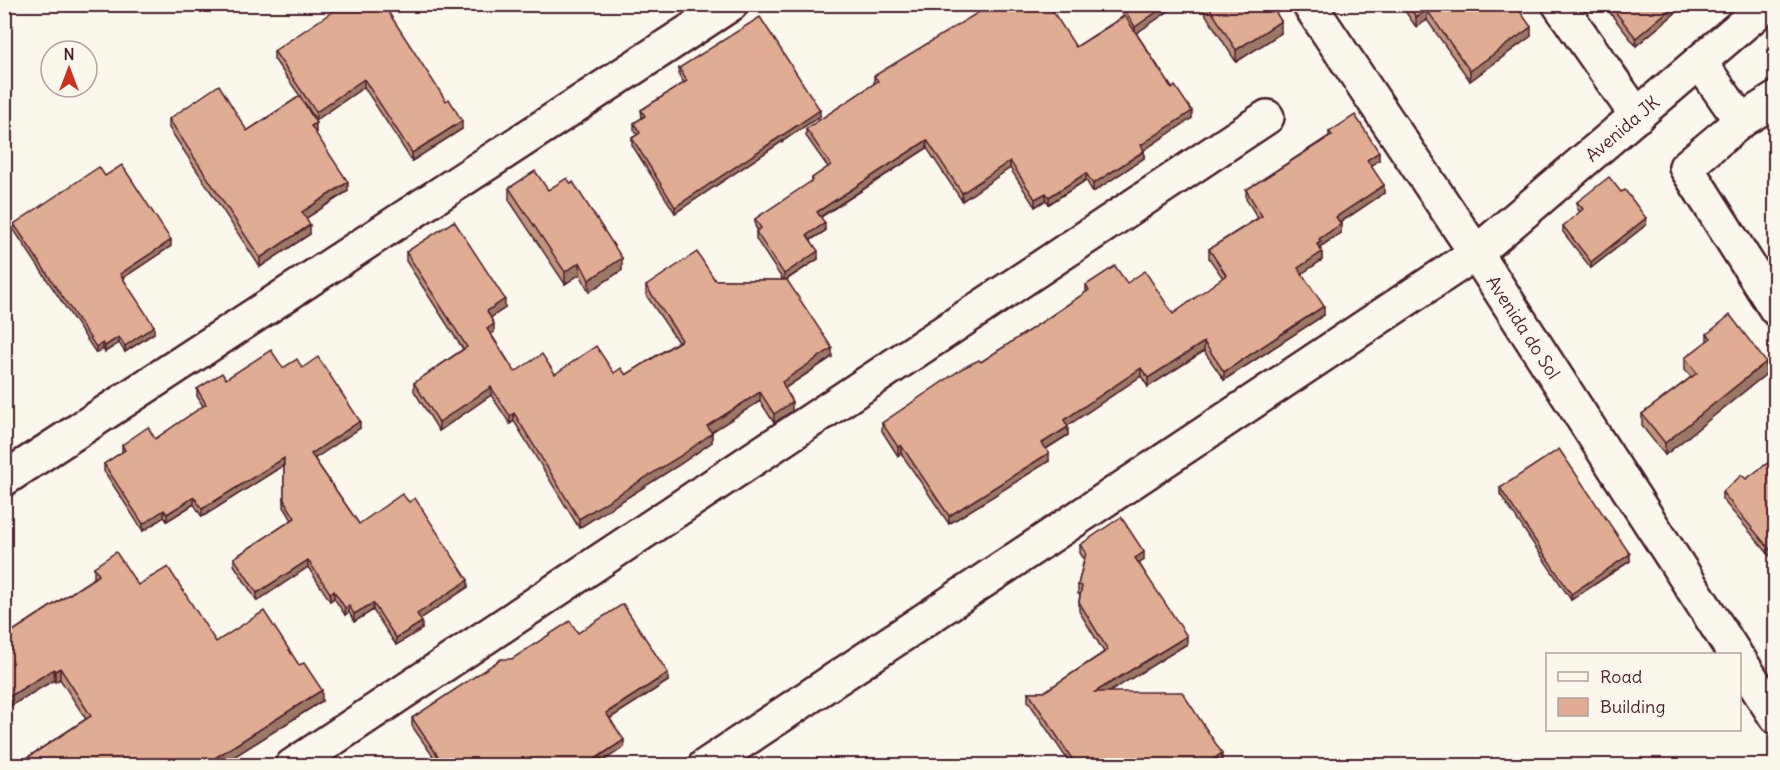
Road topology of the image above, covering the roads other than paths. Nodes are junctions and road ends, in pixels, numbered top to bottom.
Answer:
1 (731, 4) edge
2 (1309, 4) edge
3 (1559, 4) edge
4 (1767, 4) edge
5 (1700, 62) junction
6 (1776, 99) edge
7 (1637, 116) junction
8 (1267, 117) dead end
9 (1741, 121) junction
10 (1476, 253) junction
11 (1776, 309) edge
12 (4, 479) edge
13 (1734, 653) edge
14 (1741, 663) edge
15 (1776, 717) edge
16 (292, 765) edge
17 (705, 765) edge

1 - 12 street
2 - 10 street, Avenida do Sol
3 - 7 street
4 - 5 street, Avenida JK
5 - 7 street, Avenida JK
5 - 9 street
6 - 9 street
7 - 10 street, Avenida JK
8 - 16 street
9 - 11 street
10 - 13 street, Avenida do Sol
10 - 17 street, Avenida JK
14 - 15 street

